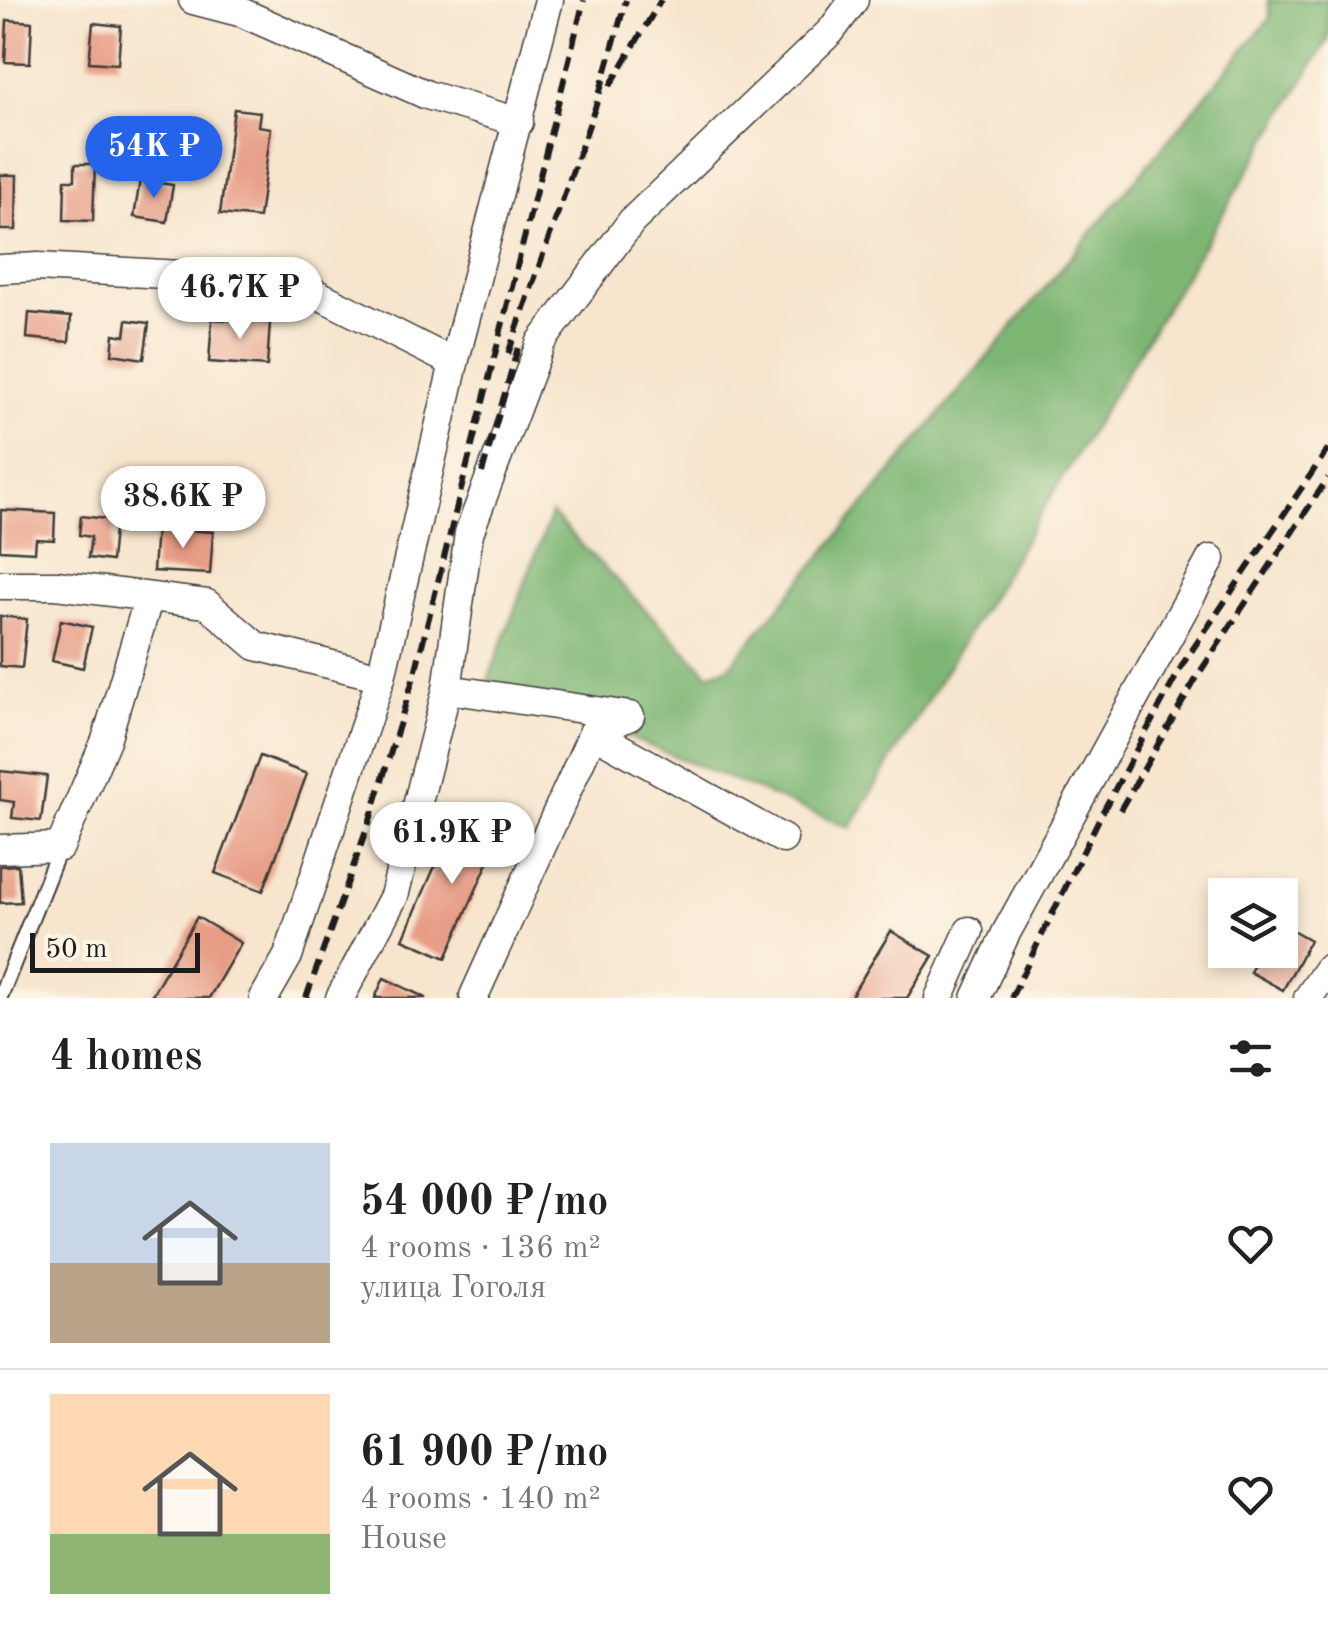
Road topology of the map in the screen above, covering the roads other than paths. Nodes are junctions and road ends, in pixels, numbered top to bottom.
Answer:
1 (192, 0) edge
2 (548, 0) edge
3 (854, 0) edge
4 (519, 122) junction
5 (0, 269) edge
6 (454, 364) junction
7 (1211, 559) dead end
8 (0, 584) edge
9 (149, 598) junction
10 (381, 676) junction
11 (447, 690) junction
12 (593, 733) junction
13 (783, 839) dead end
14 (60, 846) junction
15 (0, 848) edge
16 (969, 931) dead end
17 (1328, 970) edge
18 (474, 996) edge
19 (0, 997) edge
20 (264, 998) edge
21 (340, 998) edge
22 (939, 998) edge
23 (976, 998) edge
24 (1308, 998) edge

1 - 4 street
2 - 4 street
3 - 11 street
4 - 6 street
5 - 6 street
6 - 10 street
7 - 23 street
8 - 9 street
9 - 10 street
9 - 14 street
10 - 20 street
11 - 12 street
11 - 21 street
12 - 13 street
12 - 18 street
14 - 15 street
14 - 19 lane
16 - 22 street
17 - 24 street

